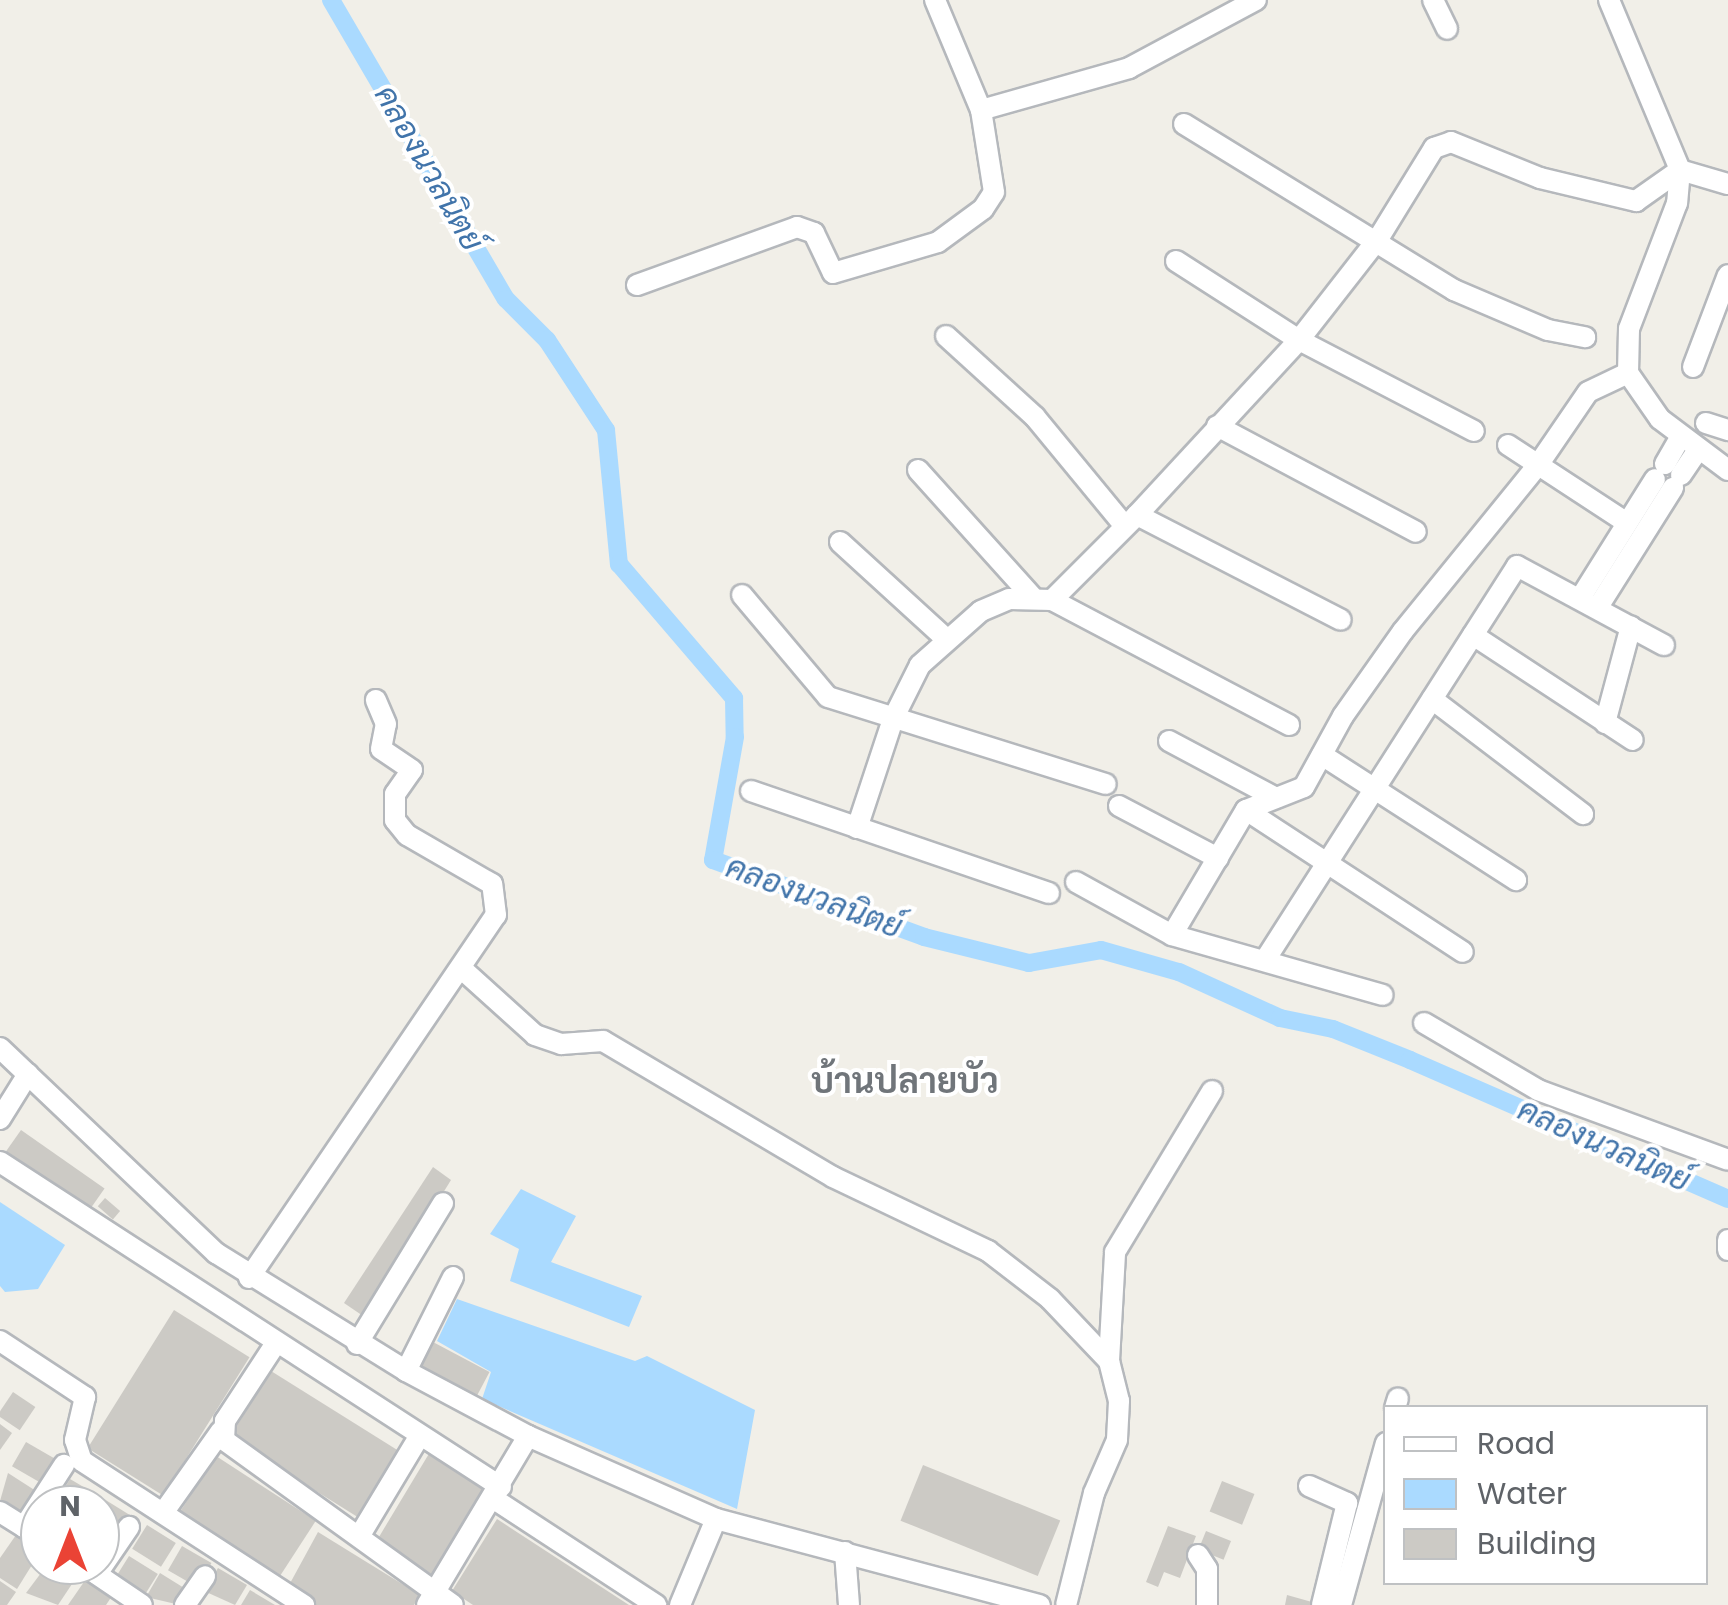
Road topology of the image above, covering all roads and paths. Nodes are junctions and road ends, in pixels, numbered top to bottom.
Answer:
1 (935, 0) edge
2 (1256, 0) edge
3 (1432, 0) edge
4 (1609, 0) edge
5 (1448, 29) dead end
6 (981, 110) junction
7 (1184, 124) dead end
8 (1680, 170) junction
9 (1728, 184) edge
10 (1378, 240) junction
11 (1176, 261) dead end
12 (1728, 276) edge
13 (637, 285) dead end
14 (946, 336) dead end
15 (1585, 338) dead end
16 (1299, 340) junction
17 (1693, 367) dead end
18 (1628, 374) junction
19 (1706, 422) dead end
20 (1217, 426) junction
21 (1728, 430) edge
22 (1474, 432) dead end
23 (1681, 436) junction
24 (1508, 445) dead end
25 (1698, 450) junction
26 (1538, 464) junction
27 (918, 470) dead end
28 (1728, 470) edge
29 (1669, 477) junction
30 (1131, 520) junction
31 (1627, 523) junction
32 (1416, 532) dead end
33 (840, 542) dead end
34 (742, 595) dead end
35 (1043, 599) junction
36 (1590, 602) junction
37 (1342, 620) dead end
38 (1630, 626) junction
39 (1473, 634) junction
40 (945, 638) junction
41 (1664, 645) dead end
42 (1432, 699) junction
43 (376, 700) dead end
44 (892, 719) junction
45 (1605, 723) junction
46 (1289, 725) dead end
47 (1633, 740) dead end
48 (1168, 742) dead end
49 (1322, 754) junction
50 (1106, 784) dead end
51 (1376, 786) junction
52 (752, 792) dead end
53 (1276, 798) junction
54 (1119, 806) dead end
55 (1246, 810) junction
56 (1582, 814) dead end
57 (858, 828) junction
58 (1218, 858) junction
59 (1326, 864) junction
60 (1516, 880) dead end
61 (1076, 882) dead end
62 (1049, 893) dead end
63 (1172, 934) junction
64 (1464, 952) dead end
65 (1268, 957) junction
66 (462, 969) junction
67 (1384, 995) dead end
68 (1424, 1023) dead end
69 (0, 1048) edge
70 (28, 1074) junction
71 (1212, 1091) dead end
72 (0, 1119) edge
73 (1728, 1160) edge
74 (0, 1162) edge
75 (443, 1203) dead end
76 (1728, 1240) edge
77 (1728, 1250) edge
78 (453, 1276) dead end
79 (249, 1278) junction
80 (0, 1341) edge
81 (276, 1343) junction
82 (357, 1344) junction
83 (1109, 1361) junction
84 (406, 1371) junction
85 (221, 1431) junction
86 (528, 1436) junction
87 (419, 1437) junction
88 (1383, 1454) edge
89 (64, 1465) dead end
90 (54, 1485) edge
91 (1309, 1486) dead end
92 (498, 1493) junction
93 (163, 1513) junction
94 (716, 1519) junction
95 (129, 1527) dead end
96 (360, 1536) junction
97 (120, 1537) edge
98 (845, 1552) junction
99 (1198, 1555) dead end
100 (204, 1576) dead end
101 (112, 1585) edge
102 (431, 1599) edge
103 (142, 1605) edge
104 (185, 1605) edge
105 (304, 1605) edge
106 (453, 1605) edge
107 (656, 1605) edge
108 (680, 1605) edge
109 (849, 1605) edge
110 (1040, 1605) edge
111 (1066, 1605) edge
112 (1208, 1605) edge
113 (1322, 1605) edge
114 (1341, 1605) edge

1 - 6 street
2 - 6 street
3 - 5 street
4 - 8 street
6 - 13 street
7 - 10 street
8 - 9 street
8 - 10 street
8 - 18 street
10 - 15 street
10 - 16 street
11 - 16 street
12 - 17 street
14 - 30 street
16 - 20 street
16 - 22 street
18 - 23 street
18 - 26 street
19 - 21 street
20 - 30 street
20 - 32 street
23 - 25 street
23 - 29 street
24 - 26 street
25 - 28 street
25 - 29 street
26 - 31 street
26 - 49 street
27 - 35 street
29 - 31 street
29 - 36 street
30 - 35 street
30 - 37 street
31 - 36 street
33 - 40 street
34 - 44 street
35 - 40 street
35 - 46 street
36 - 38 street
36 - 39 street
38 - 41 street
38 - 45 street
39 - 42 street
39 - 45 street
40 - 44 street
42 - 51 street
42 - 56 street
43 - 66 street
44 - 50 street
44 - 57 street
45 - 47 street
48 - 53 street
49 - 51 street
49 - 53 street
51 - 59 street
51 - 60 street
52 - 57 street
53 - 55 street
54 - 58 street
55 - 58 street
55 - 59 street
57 - 62 street
58 - 63 street
59 - 64 street
59 - 65 street
61 - 63 street
63 - 65 street
65 - 67 street
66 - 79 street
66 - 83 street
68 - 73 street
69 - 70 street
70 - 72 street
70 - 79 street
71 - 83 street
74 - 81 street
75 - 82 street
76 - 77 street
78 - 84 street
79 - 82 street
80 - 93 street
81 - 85 street
81 - 87 street
82 - 84 street
83 - 111 street
84 - 86 street
85 - 93 street
85 - 96 street
86 - 92 street
86 - 94 street
87 - 92 street
87 - 96 street
88 - 114 street
89 - 90 street
91 - 113 street
92 - 102 street
92 - 107 street
93 - 105 street
94 - 98 street
94 - 108 street
95 - 97 street
96 - 102 street
98 - 109 street
98 - 110 street
99 - 112 street
100 - 104 street
101 - 103 street
102 - 106 street

